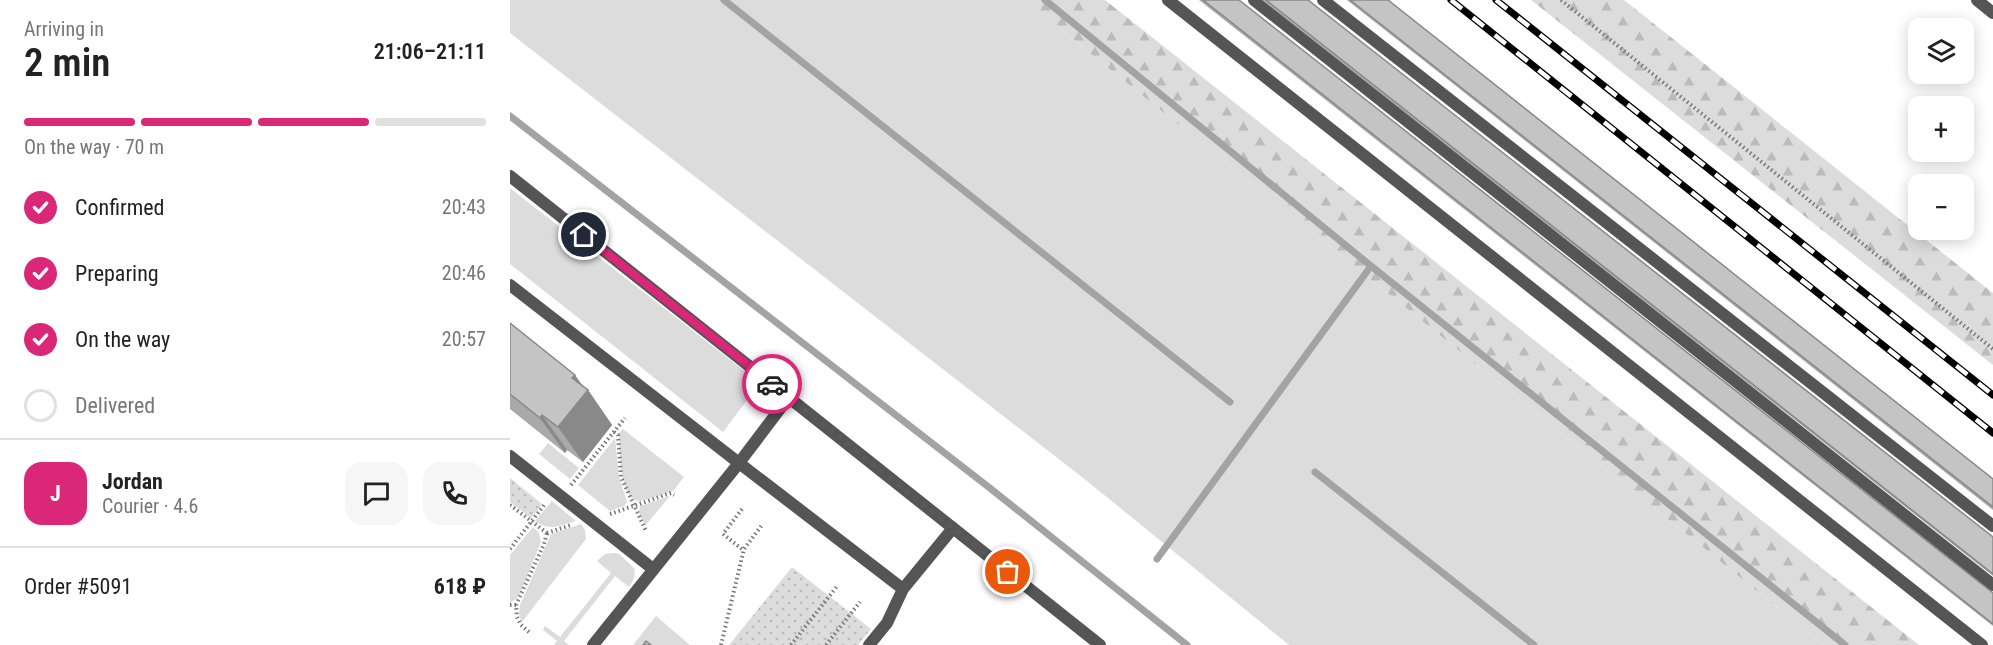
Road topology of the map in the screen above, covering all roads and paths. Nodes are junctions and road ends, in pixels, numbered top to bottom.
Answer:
1 (1168, 0) edge
2 (1254, 0) edge
3 (1323, 0) edge
4 (1561, 0) edge
5 (1977, 0) edge
6 (1993, 13) edge
7 (510, 176) edge
8 (510, 285) edge
9 (1993, 349) edge
10 (789, 397) junction
11 (625, 418) dead end
12 (614, 432) junction
13 (510, 456) edge
14 (739, 463) junction
15 (571, 485) dead end
16 (555, 492) junction
17 (674, 495) dead end
18 (510, 505) edge
19 (633, 505) junction
20 (742, 509) dead end
21 (609, 515) dead end
22 (531, 522) junction
23 (579, 522) dead end
24 (762, 525) dead end
25 (1993, 526) edge
26 (953, 528) junction
27 (646, 531) dead end
28 (546, 533) junction
29 (510, 549) edge
30 (743, 551) junction
31 (653, 569) junction
32 (838, 585) dead end
33 (1993, 585) edge
34 (903, 590) junction
35 (860, 602) dead end
36 (510, 605) edge
37 (516, 605) junction
38 (529, 632) dead end
39 (593, 645) edge
40 (722, 645) edge
41 (791, 645) edge
42 (826, 645) edge
43 (870, 645) edge
44 (1100, 645) edge
45 (1982, 645) edge

1 - 45 street
2 - 33 street
3 - 25 street
4 - 9 path
5 - 6 street
7 - 10 street
8 - 14 street
10 - 14 street
10 - 26 street
11 - 12 path
12 - 15 path
12 - 19 path
13 - 16 street
14 - 31 street
14 - 34 street
16 - 22 path
16 - 31 street
17 - 19 path
18 - 22 path
19 - 21 path
19 - 27 path
20 - 30 path
22 - 28 path
22 - 29 path
23 - 28 path
24 - 30 path
26 - 34 street
26 - 44 street
28 - 37 path
30 - 40 path
31 - 39 street
32 - 41 path
34 - 43 street
35 - 42 path
36 - 37 path
37 - 38 path

